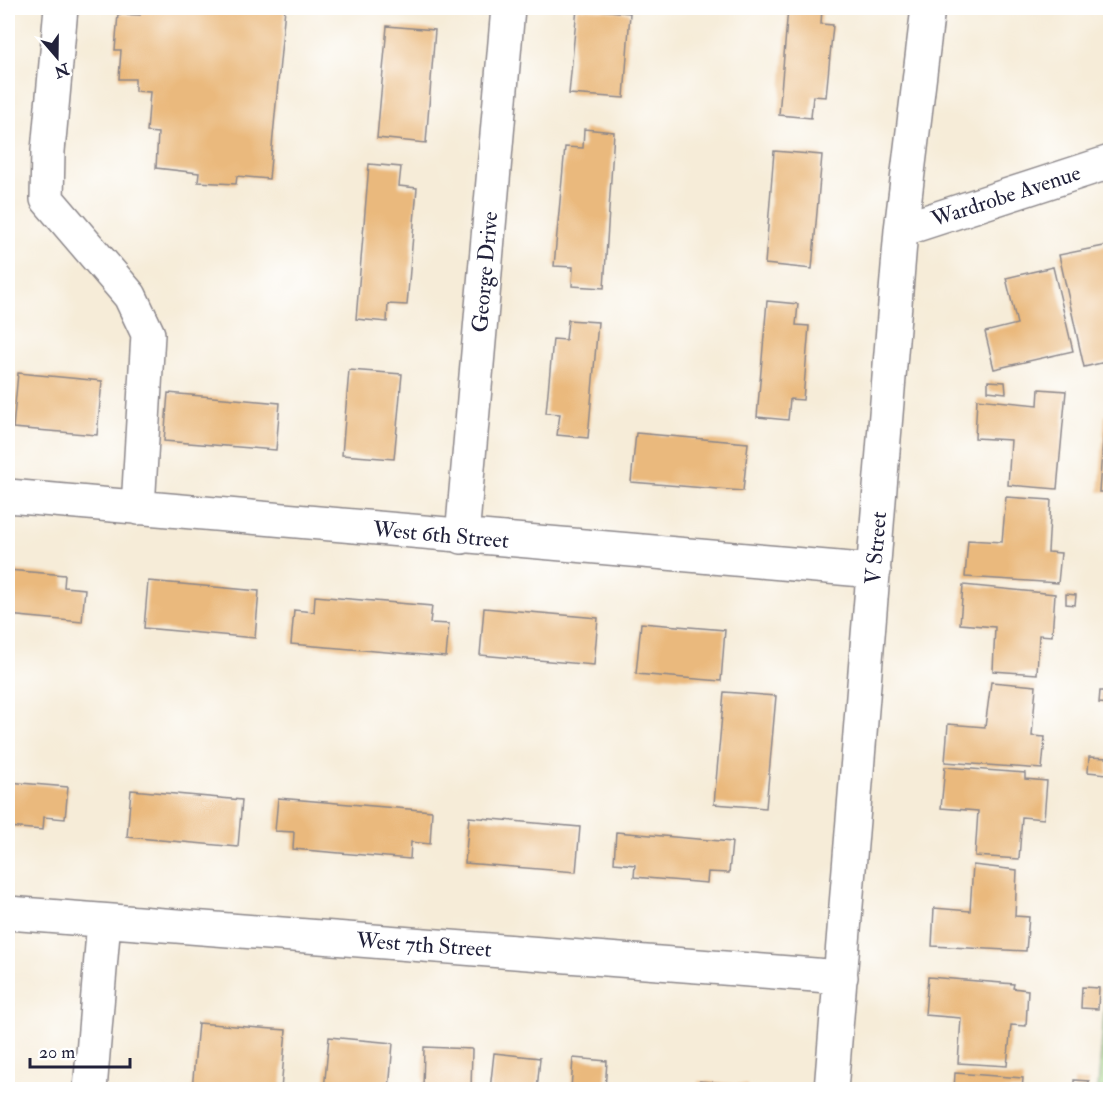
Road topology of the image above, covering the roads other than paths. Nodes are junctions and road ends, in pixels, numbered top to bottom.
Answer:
1 (61, 8) edge
2 (508, 8) edge
3 (928, 8) edge
4 (1110, 162) edge
5 (901, 230) junction
6 (8, 496) edge
7 (138, 508) junction
8 (462, 537) junction
9 (874, 571) junction
10 (8, 914) edge
11 (104, 921) junction
12 (841, 977) junction
13 (90, 1089) edge
14 (831, 1089) edge

1 - 7 street
2 - 8 street, George Drive
3 - 5 street, V Street
4 - 5 street, Wardrobe Avenue
5 - 9 street, V Street
6 - 7 street, West 6th Street
7 - 8 street, West 6th Street
8 - 9 street, West 6th Street
9 - 12 street, V Street
10 - 11 street, West 7th Street
11 - 12 street, West 7th Street
11 - 13 street
12 - 14 street, V Street

